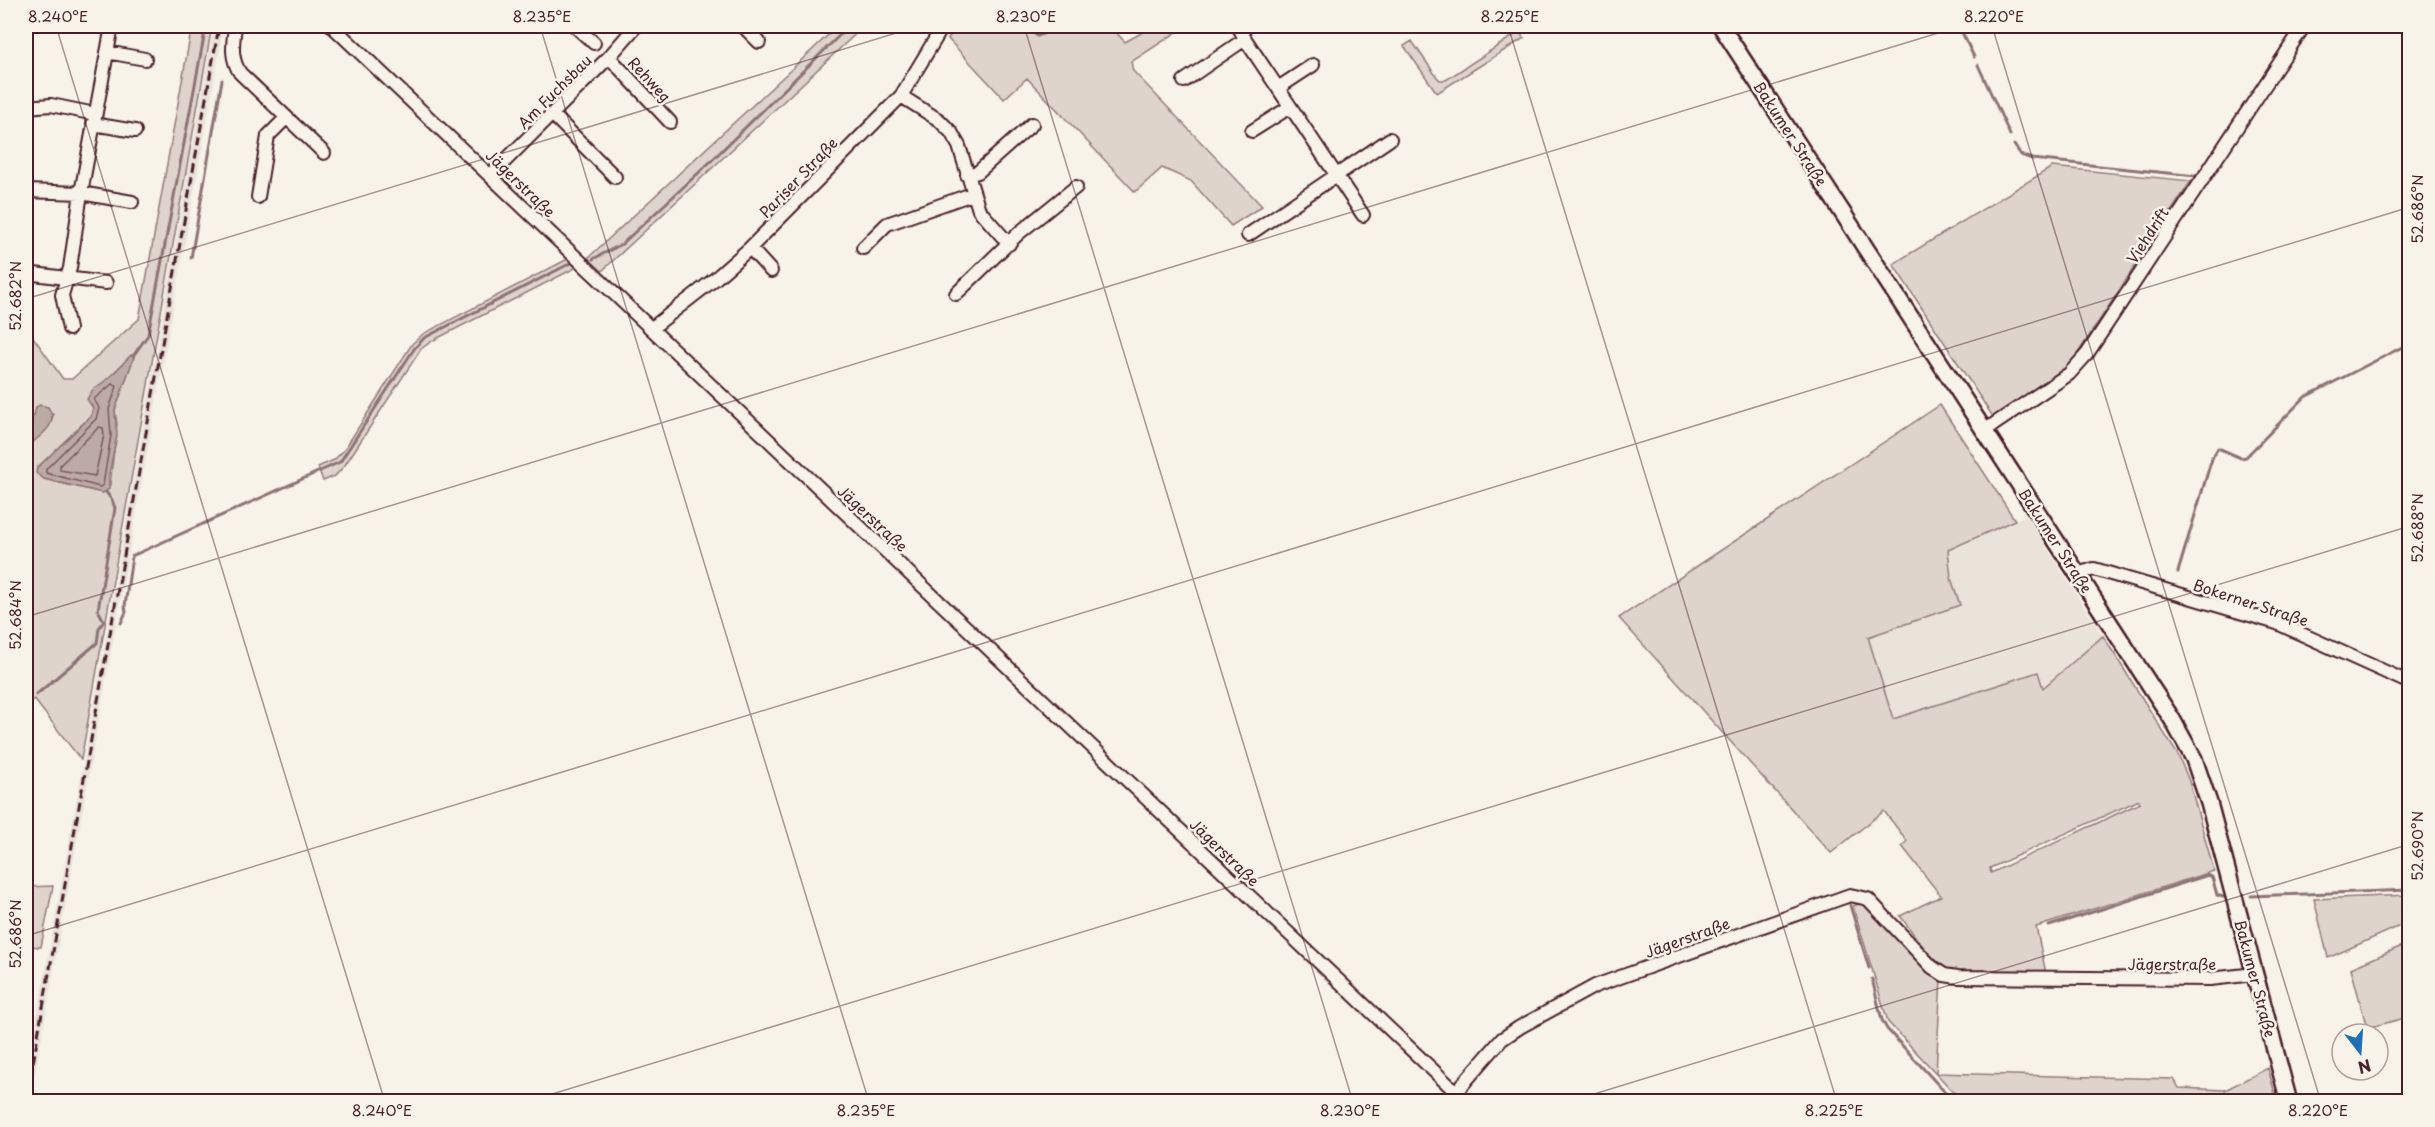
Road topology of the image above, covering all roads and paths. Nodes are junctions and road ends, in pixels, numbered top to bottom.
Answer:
1 (112, 26) edge
2 (235, 26) edge
3 (332, 26) edge
4 (575, 26) edge
5 (636, 26) edge
6 (743, 26) edge
7 (943, 26) edge
8 (1240, 26) edge
9 (1721, 26) edge
10 (2304, 26) edge
11 (1245, 39) junction
12 (759, 42) dead end
13 (594, 43) dead end
14 (107, 52) junction
15 (609, 57) junction
16 (144, 59) dead end
17 (1313, 65) dead end
18 (1184, 81) dead end
19 (1278, 88) junction
20 (901, 96) junction
21 (26, 107) edge
22 (1290, 107) junction
23 (552, 114) junction
24 (286, 118) junction
25 (94, 119) junction
26 (670, 122) dead end
27 (1032, 124) dead end
28 (135, 131) dead end
29 (1252, 131) dead end
30 (1390, 139) dead end
31 (324, 153) dead end
32 (1335, 174) junction
33 (491, 175) junction
34 (967, 175) junction
35 (615, 177) dead end
36 (1076, 187) dead end
37 (26, 192) edge
38 (81, 193) junction
39 (972, 194) junction
40 (258, 197) dead end
41 (132, 202) dead end
42 (1363, 215) dead end
43 (1248, 235) dead end
44 (1009, 244) junction
45 (750, 248) junction
46 (863, 248) dead end
47 (771, 270) dead end
48 (26, 273) edge
49 (67, 278) junction
50 (106, 283) dead end
51 (956, 294) dead end
52 (652, 328) junction
53 (69, 329) dead end
54 (1984, 430) junction
55 (2077, 574) junction
56 (2409, 684) edge
57 (2255, 974) junction
58 (2289, 1101) edge

1 - 14 street
2 - 24 street
3 - 33 street, Jägerstraße
4 - 13 street
5 - 15 street, Am Fuchsbau
6 - 12 street
7 - 20 street, Pariser Straße
8 - 11 street
9 - 54 main road, Bakumer Straße
10 - 54 street, Viehdrift
11 - 18 street
11 - 19 street
14 - 16 street
14 - 25 street
15 - 23 street, Am Fuchsbau
15 - 26 street, Rehweg
17 - 19 street
19 - 22 street
20 - 34 street
20 - 45 street, Pariser Straße
21 - 25 street
22 - 29 street
22 - 32 street
23 - 33 street, Am Fuchsbau
23 - 35 street
24 - 31 street
24 - 40 street
25 - 28 street
25 - 38 street
27 - 34 street
30 - 32 street
32 - 42 street
32 - 43 street
33 - 52 street, Jägerstraße
34 - 39 street
36 - 44 street
37 - 38 street
38 - 41 street
38 - 49 street
39 - 44 street
39 - 46 street
44 - 51 street
45 - 47 street
45 - 52 street, Pariser Straße
48 - 49 street
49 - 50 street
49 - 53 street
52 - 57 street, Jägerstraße
54 - 55 main road, Bakumer Straße
55 - 56 street, Bokerner Straße
55 - 57 main road, Bakumer Straße
57 - 58 main road, Bakumer Straße

